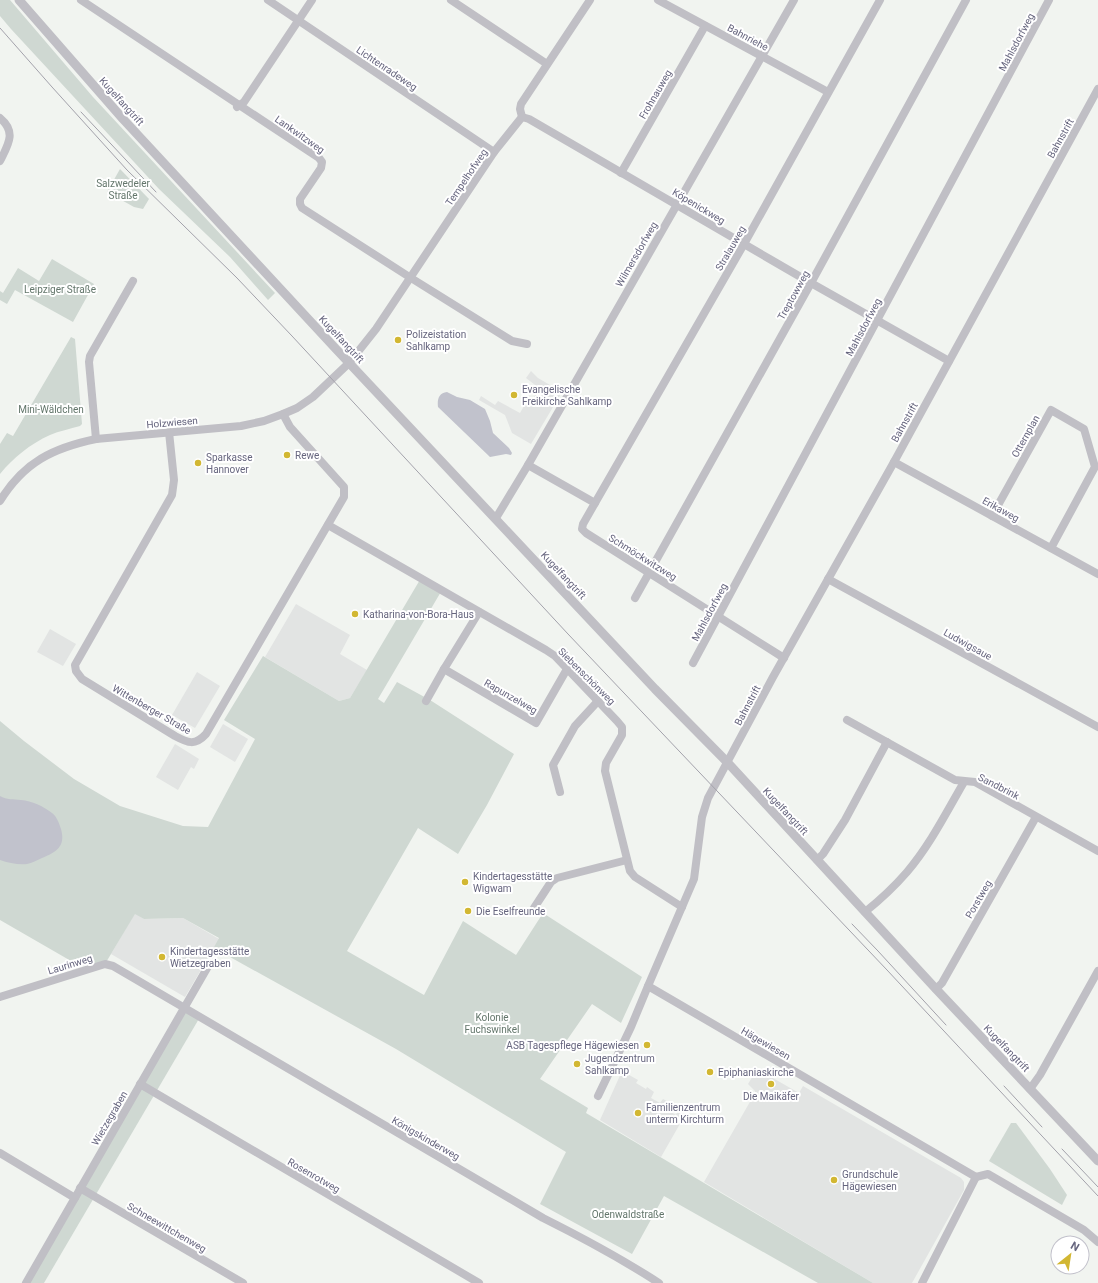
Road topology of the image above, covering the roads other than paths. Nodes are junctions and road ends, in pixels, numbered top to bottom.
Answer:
1 (19, 0) edge
2 (82, 0) edge
3 (268, 0) edge
4 (312, 0) edge
5 (452, 0) edge
6 (590, 0) edge
7 (658, 0) edge
8 (794, 0) edge
9 (880, 0) edge
10 (966, 0) edge
11 (1049, 0) edge
12 (298, 20) junction
13 (705, 26) junction
14 (762, 56) junction
15 (547, 64) junction
16 (1098, 89) edge
17 (828, 92) junction
18 (239, 106) junction
19 (522, 117) junction
20 (0, 118) edge
21 (494, 152) junction
22 (0, 161) edge
23 (621, 173) junction
24 (676, 204) junction
25 (744, 244) junction
26 (411, 278) junction
27 (133, 282) dead end
28 (811, 283) junction
29 (878, 321) junction
30 (527, 344) dead end
31 (949, 361) junction
32 (349, 363) junction
33 (283, 414) junction
34 (169, 432) junction
35 (96, 439) junction
36 (894, 462) junction
37 (528, 465) junction
38 (0, 501) edge
39 (594, 503) junction
40 (992, 516) junction
41 (496, 518) junction
42 (328, 525) junction
43 (1051, 548) junction
44 (649, 572) junction
45 (1098, 574) edge
46 (828, 579) junction
47 (635, 598) dead end
48 (479, 612) junction
49 (718, 616) junction
50 (784, 658) junction
51 (693, 663) dead end
52 (444, 669) junction
53 (567, 669) junction
54 (426, 701) dead end
55 (598, 701) junction
56 (847, 720) dead end
57 (1098, 727) edge
58 (887, 742) junction
59 (728, 763) junction
60 (964, 782) junction
61 (560, 792) dead end
62 (1036, 817) junction
63 (1098, 851) edge
64 (626, 860) junction
65 (817, 860) junction
66 (682, 907) junction
67 (534, 908) dead end
68 (865, 912) junction
69 (210, 963) dead end
70 (1098, 971) edge
71 (648, 986) junction
72 (936, 989) junction
73 (0, 997) edge
74 (184, 1008) junction
75 (140, 1084) junction
76 (1030, 1088) junction
77 (598, 1096) dead end
78 (0, 1153) edge
79 (1098, 1161) edge
80 (976, 1177) junction
81 (80, 1188) junction
82 (75, 1198) junction
83 (1098, 1242) edge
84 (26, 1283) edge
85 (243, 1283) edge
86 (479, 1283) edge
87 (659, 1283) edge
88 (922, 1283) edge

1 - 32 street, Kugelfangtrift
2 - 18 street, Lankwitzweg
3 - 12 street, Lichtenradeweg
4 - 12 street
5 - 15 street
6 - 15 street
7 - 13 street, Bahnriehe
8 - 14 street, Wilmersdorfweg
9 - 17 street, Stralauweg
10 - 28 street, Treptowweg
11 - 29 street, Mahlsdorfweg
12 - 18 street
12 - 21 street, Lichtenradeweg
13 - 14 street, Bahnriehe
13 - 23 street, Frohnauweg
14 - 17 street, Bahnriehe
14 - 24 street, Wilmersdorfweg
15 - 19 street
16 - 31 street, Bahnstrift
17 - 25 street, Stralauweg
18 - 26 street, Lankwitzweg
19 - 21 street, Tempelhofweg
19 - 23 street, Köpenickweg
20 - 22 street
21 - 26 street, Tempelhofweg
23 - 24 street, Köpenickweg
24 - 25 street, Köpenickweg
24 - 37 street, Wilmersdorfweg
25 - 28 street, Köpenickweg
25 - 39 street, Stralauweg
26 - 30 street, Lankwitzweg
26 - 32 street, Tempelhofweg
27 - 35 street
28 - 29 street, Köpenickweg
28 - 44 street, Treptowweg
29 - 31 street, Köpenickweg
29 - 49 street, Mahlsdorfweg
31 - 36 street, Bahnstrift
32 - 33 street, Holzwiesen
32 - 41 street, Kugelfangtrift
33 - 34 street, Holzwiesen
33 - 42 street, Wittenberger Straße
34 - 35 street, Holzwiesen
34 - 42 street, Wittenberger Straße
35 - 38 street, Holzwiesen
36 - 40 street, Erikaweg
36 - 46 street, Bahnstrift
37 - 39 street
37 - 41 street, Wilmersdorfweg
39 - 44 street, Schmöckwitzweg
40 - 43 street, Erikaweg
40 - 43 street, Otternplan
41 - 59 street, Kugelfangtrift
42 - 48 street, Siebenschönweg
43 - 45 street, Erikaweg
44 - 47 street, Treptowweg
44 - 49 street, Schmöckwitzweg
46 - 50 street, Bahnstrift
46 - 57 street, Ludwigsaue
48 - 52 street
48 - 53 street, Siebenschönweg
49 - 50 street, Schmöckwitzweg
49 - 51 street, Mahlsdorfweg
50 - 59 street, Bahnstrift
52 - 53 street, Rapunzelweg
52 - 54 street
53 - 55 street, Siebenschönweg
55 - 61 street
55 - 64 street, Siebenschönweg
56 - 58 street, Sandbrink
58 - 60 street, Sandbrink
58 - 65 street
59 - 65 street, Kugelfangtrift
59 - 66 street
60 - 62 street, Sandbrink
60 - 68 street
62 - 63 street, Sandbrink
62 - 72 street, Porstweg
64 - 66 street, Siebenschönweg
64 - 67 street
65 - 68 street, Kugelfangtrift
66 - 71 street
68 - 72 street, Kugelfangtrift
69 - 74 street, Wietzegraben
70 - 76 street
71 - 77 street
71 - 80 street, Hägewiesen
72 - 76 street, Kugelfangtrift
73 - 74 street, Laurinweg
74 - 75 street, Wietzegraben
74 - 87 street, Königskinderweg
75 - 81 street, Wietzegraben
75 - 86 street, Rosenrotweg
76 - 79 street, Kugelfangtrift
78 - 82 street
80 - 83 street
80 - 88 street
81 - 82 street, Wietzegraben
81 - 85 street, Schneewittchenweg
82 - 84 street, Wietzegraben

